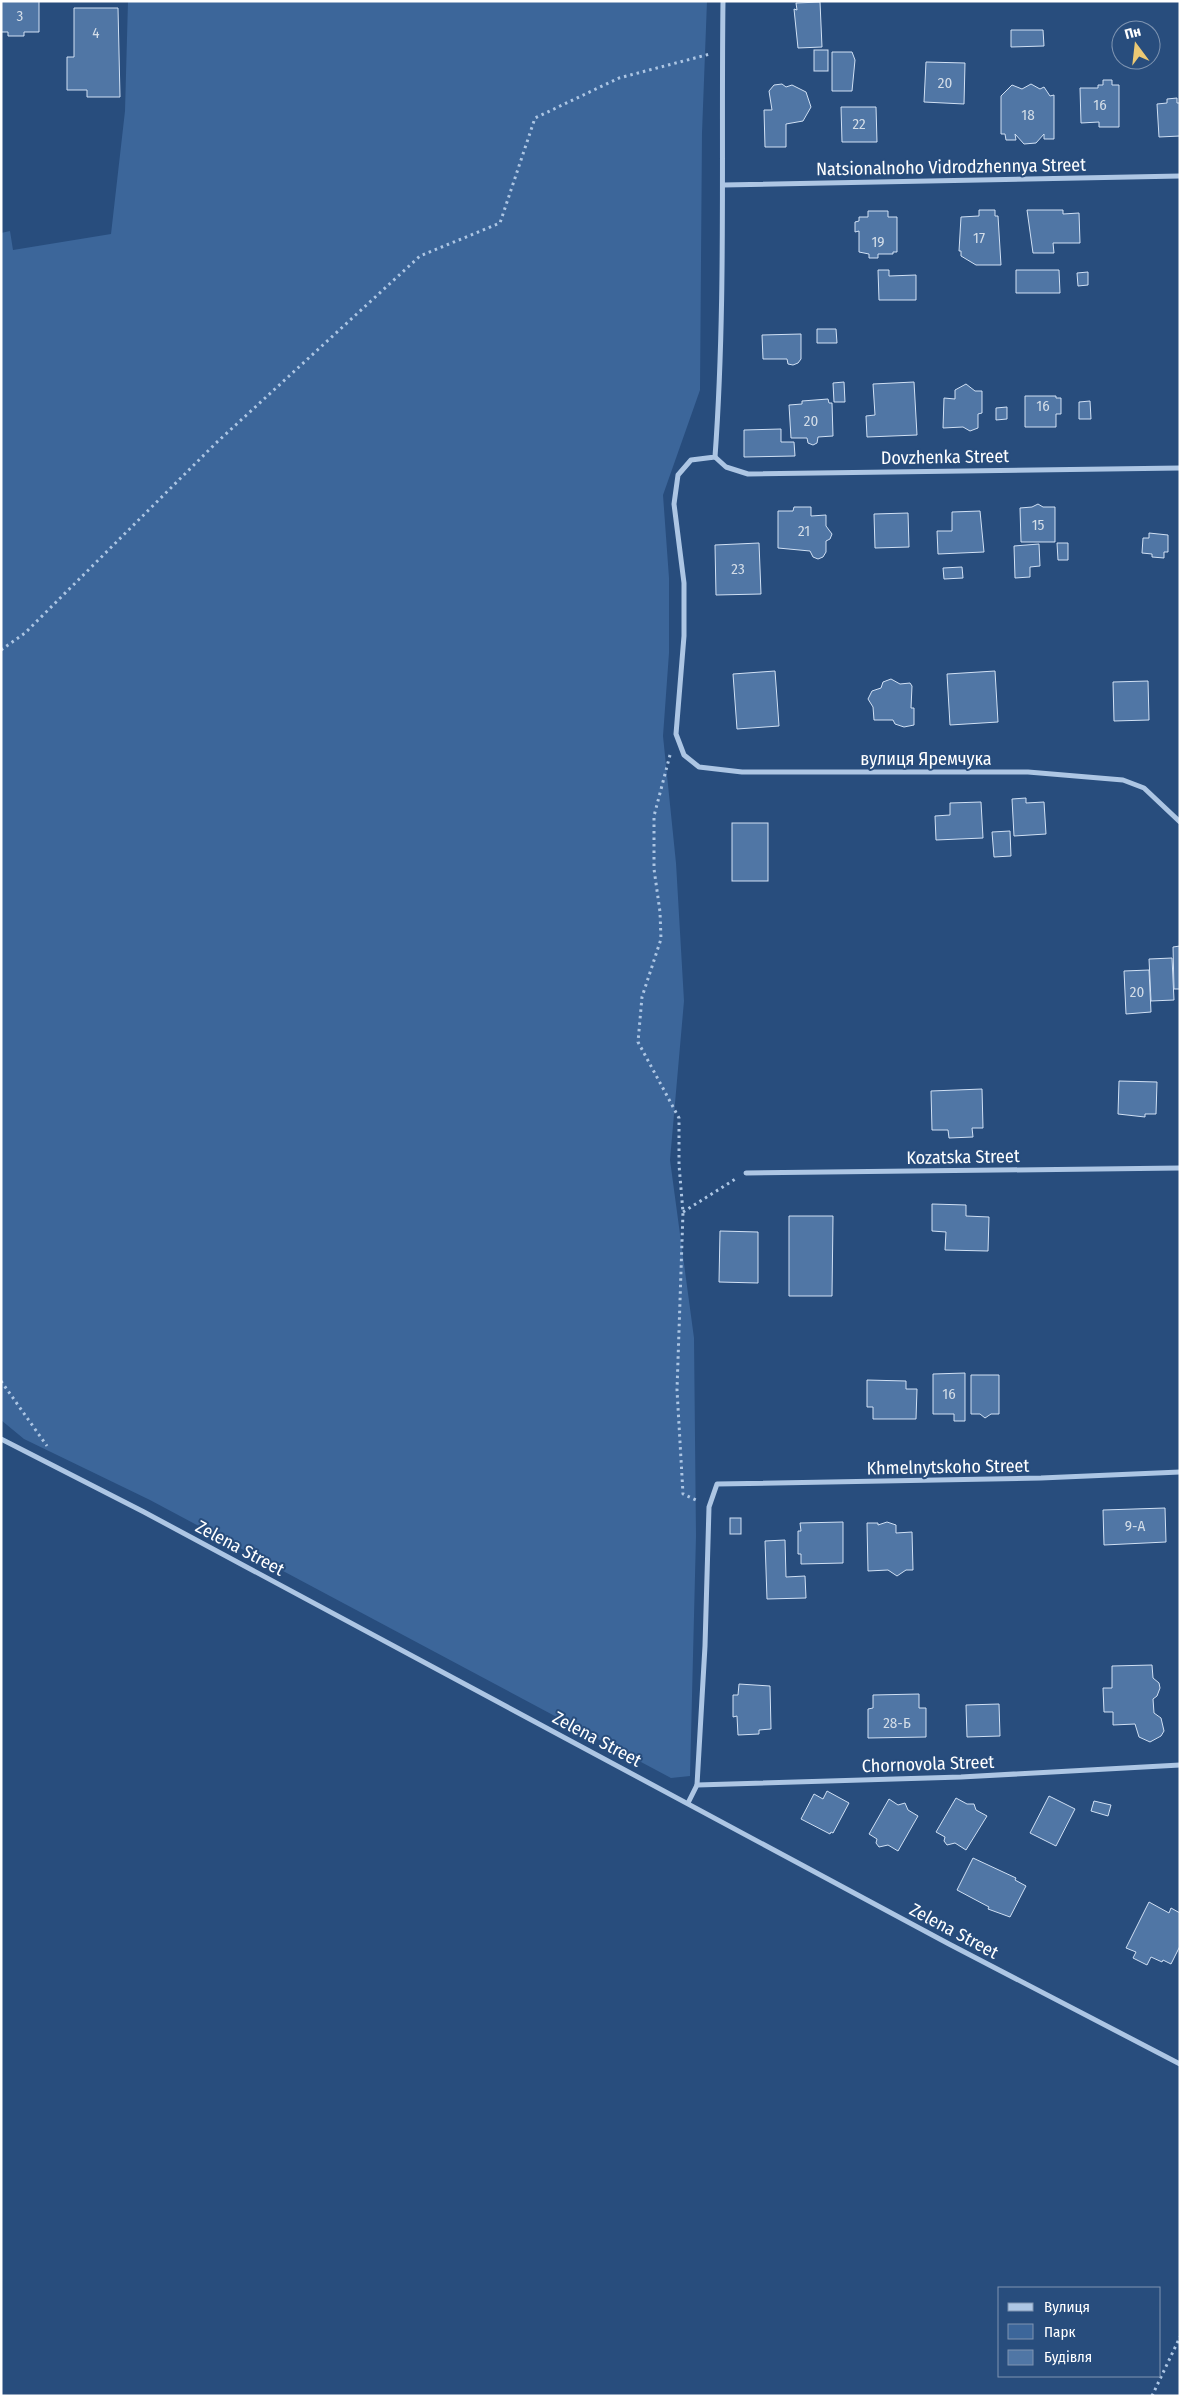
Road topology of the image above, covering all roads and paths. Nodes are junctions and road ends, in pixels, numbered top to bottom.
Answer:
1 (723, 1) edge
2 (722, 51) junction
3 (1180, 176) edge
4 (723, 185) junction
5 (715, 457) junction
6 (1180, 468) edge
7 (1, 650) edge
8 (676, 734) junction
9 (1180, 822) edge
10 (1180, 1168) edge
11 (746, 1172) joint
12 (683, 1212) junction
13 (1, 1382) edge
14 (1, 1439) edge
15 (64, 1470) junction
16 (1180, 1472) edge
17 (709, 1507) junction
18 (1180, 1765) edge
19 (696, 1786) junction
20 (688, 1803) junction
21 (1180, 2064) edge
22 (1180, 2337) edge
23 (1152, 2396) edge

1 - 2 street
2 - 4 street
2 - 7 path
3 - 4 street, Natsionalnoho Vidrodzhennya Street
4 - 5 street
5 - 6 street, Dovzhenka Street
5 - 8 street
8 - 9 street, вулиця Яремчука
8 - 12 path
10 - 11 street, Kozatska Street
11 - 12 path
12 - 17 path
13 - 15 path
14 - 15 street, Zelena Street
15 - 20 street, Zelena Street
16 - 17 street, Khmelnytskoho Street
17 - 19 street
18 - 19 street, Chornovola Street
19 - 20 street
20 - 21 street, Zelena Street
22 - 23 path

